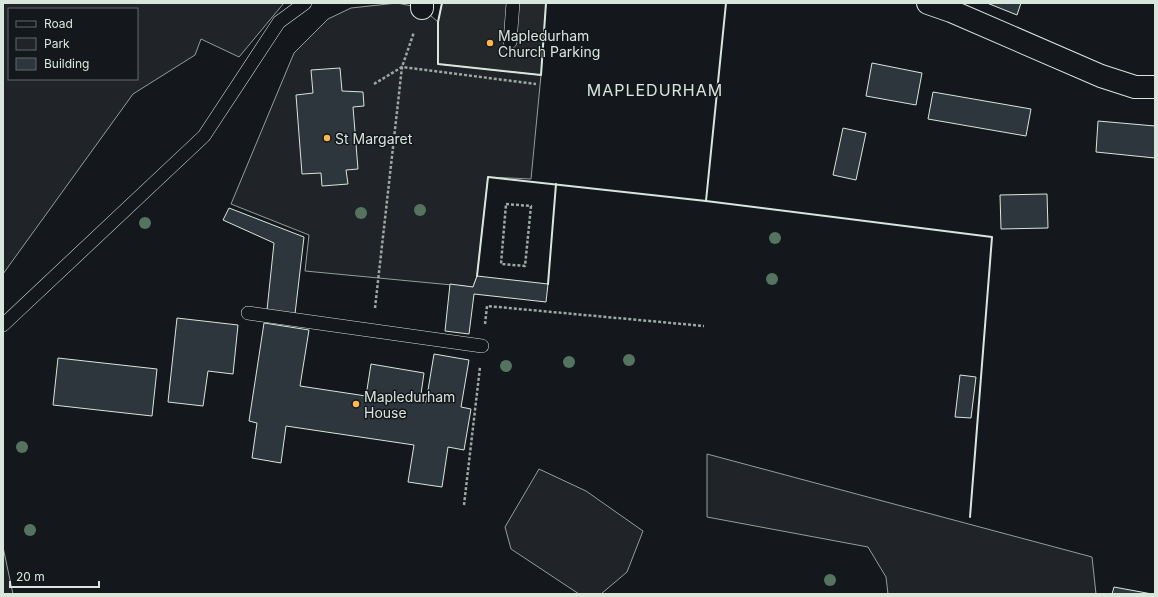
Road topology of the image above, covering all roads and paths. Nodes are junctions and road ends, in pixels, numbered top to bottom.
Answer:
1 (305, 3) edge
2 (513, 3) edge
3 (928, 3) edge
4 (422, 6) edge
5 (510, 42) dead end
6 (402, 67) junction
7 (374, 84) dead end
8 (536, 84) dead end
9 (1155, 86) edge
10 (531, 206) joint
11 (248, 313) dead end
12 (3, 325) edge
13 (704, 326) dead end
14 (372, 331) junction
15 (482, 346) junction
16 (464, 505) dead end

1 - 12 lane
2 - 5 lane
3 - 9 street
4 - 6 path
6 - 7 path
6 - 8 path
6 - 14 path
10 - 10 path
11 - 14 lane
13 - 15 path
14 - 15 lane
15 - 16 path

